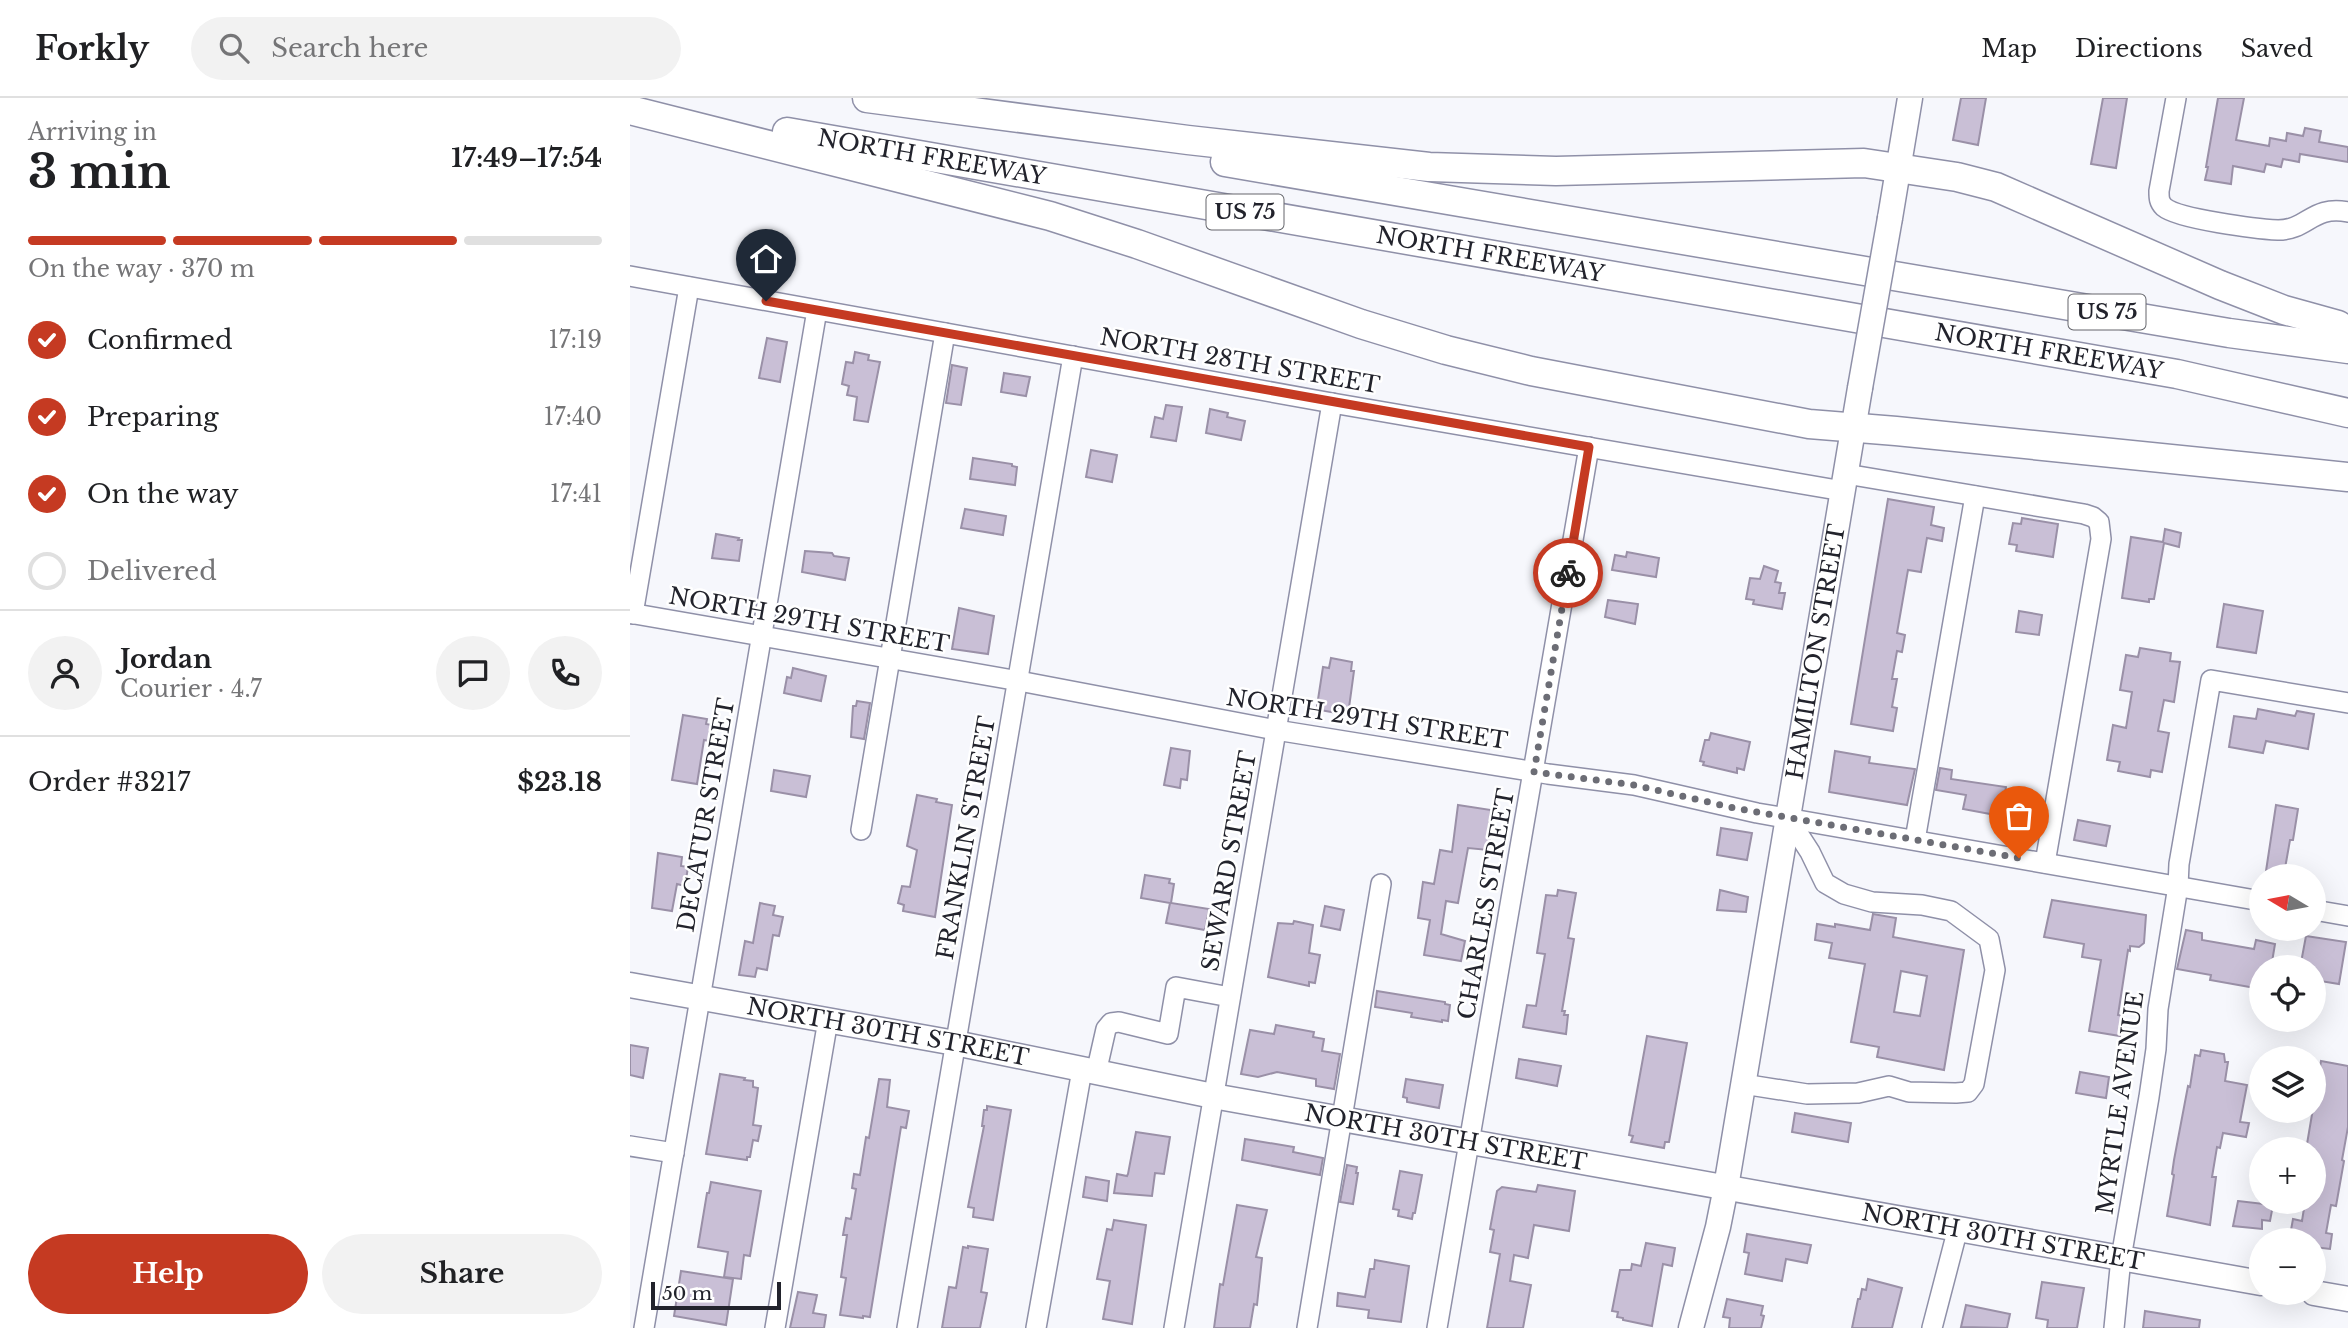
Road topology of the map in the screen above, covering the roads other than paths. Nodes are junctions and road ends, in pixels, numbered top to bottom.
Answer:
1 (856, 98) edge
2 (867, 98) edge
3 (1910, 98) edge
4 (2176, 98) edge
5 (630, 107) edge
6 (1899, 167) junction
7 (2348, 212) edge
8 (630, 276) edge
9 (689, 287) junction
10 (817, 310) junction
11 (2348, 331) edge
12 (945, 333) junction
13 (2348, 349) edge
14 (1073, 356) junction
15 (2177, 374) junction
16 (2348, 399) edge
17 (1332, 403) junction
18 (2348, 413) edge
19 (1853, 428) junction
20 (1589, 447) junction
21 (2348, 477) edge
22 (1844, 482) junction
23 (1975, 496) junction
24 (632, 614) edge
25 (762, 637) junction
26 (890, 659) junction
27 (1019, 681) junction
28 (2348, 703) edge
29 (1276, 730) junction
30 (1534, 772) junction
31 (1788, 818) junction
32 (861, 830) dead end
33 (1915, 840) junction
34 (2045, 863) junction
35 (1381, 884) dead end
36 (2178, 886) junction
37 (2249, 899) edge
38 (2326, 912) edge
39 (2348, 916) edge
40 (630, 985) edge
41 (1230, 997) junction
42 (700, 998) junction
43 (828, 1020) junction
44 (955, 1043) junction
45 (1089, 1071) junction
46 (1743, 1084) junction
47 (1213, 1096) junction
48 (1341, 1120) junction
49 (1469, 1142) junction
50 (630, 1146) edge
51 (674, 1153) junction
52 (1726, 1187) junction
53 (1958, 1228) junction
54 (2121, 1258) junction
55 (2249, 1281) edge
56 (2326, 1295) edge
57 (2348, 1299) edge
58 (644, 1328) edge
59 (775, 1328) edge
60 (907, 1328) edge
61 (1037, 1328) edge
62 (1174, 1328) edge
63 (1307, 1328) edge
64 (1437, 1328) edge
65 (1691, 1328) edge
66 (1932, 1328) edge
67 (2114, 1328) edge

1 - 13 highway, NORTH FREEWAY / US 75
2 - 6 highway
3 - 6 main road, HAMILTON STREET
4 - 7 street
5 - 15 highway, NORTH FREEWAY / US 75
5 - 19 highway
6 - 11 highway
6 - 19 main road, HAMILTON STREET, bridge
8 - 9 street, NORTH 28TH STREET
9 - 10 street, NORTH 28TH STREET
9 - 24 street
10 - 12 street, NORTH 28TH STREET
10 - 25 street, DECATUR STREET
12 - 14 street, NORTH 28TH STREET
12 - 26 street
14 - 17 street, NORTH 28TH STREET
14 - 27 street, FRANKLIN STREET
15 - 16 highway
15 - 18 highway, NORTH FREEWAY / US 75
17 - 20 street, NORTH 28TH STREET
17 - 29 street, SEWARD STREET
19 - 21 highway
19 - 22 main road, HAMILTON STREET
20 - 22 street, NORTH 28TH STREET
20 - 30 street, CHARLES STREET
22 - 23 street, NORTH 28TH STREET
22 - 31 main road, HAMILTON STREET
23 - 33 street
23 - 34 street, NORTH 28TH STREET
24 - 25 street, NORTH 29TH STREET
25 - 26 street, NORTH 29TH STREET
25 - 42 street, DECATUR STREET
26 - 27 street, NORTH 29TH STREET
26 - 32 street
27 - 29 street, NORTH 29TH STREET
27 - 44 street, FRANKLIN STREET
28 - 36 street, MYRTLE AVENUE
29 - 30 street, NORTH 29TH STREET
29 - 41 street, SEWARD STREET
30 - 31 street, NORTH 29TH STREET
30 - 49 street, CHARLES STREET
31 - 33 street, NORTH 29TH STREET
31 - 46 main road, HAMILTON STREET
31 - 46 street
33 - 34 street, NORTH 29TH STREET
34 - 36 street, NORTH 29TH STREET
35 - 48 street
36 - 37 street, NORTH 29TH STREET
36 - 54 street, MYRTLE AVENUE
38 - 39 street
40 - 42 main road, NORTH 30TH STREET
41 - 45 street
41 - 47 street, SEWARD STREET
42 - 43 main road, NORTH 30TH STREET
42 - 51 street, DECATUR STREET
43 - 44 main road, NORTH 30TH STREET
43 - 59 street
44 - 45 main road, NORTH 30TH STREET
44 - 60 street, FRANKLIN STREET
45 - 47 main road, NORTH 30TH STREET
45 - 61 street
46 - 52 main road, HAMILTON STREET
47 - 48 main road, NORTH 30TH STREET
47 - 62 street, SEWARD STREET
48 - 49 main road, NORTH 30TH STREET
48 - 63 street
49 - 52 main road, NORTH 30TH STREET
49 - 64 street, CHARLES STREET
50 - 51 street
51 - 58 street, DECATUR STREET
52 - 53 main road, NORTH 30TH STREET
52 - 65 main road, HAMILTON STREET
53 - 54 main road, NORTH 30TH STREET
53 - 66 street
54 - 55 main road, NORTH 30TH STREET
54 - 67 street, MYRTLE AVENUE
56 - 57 main road

